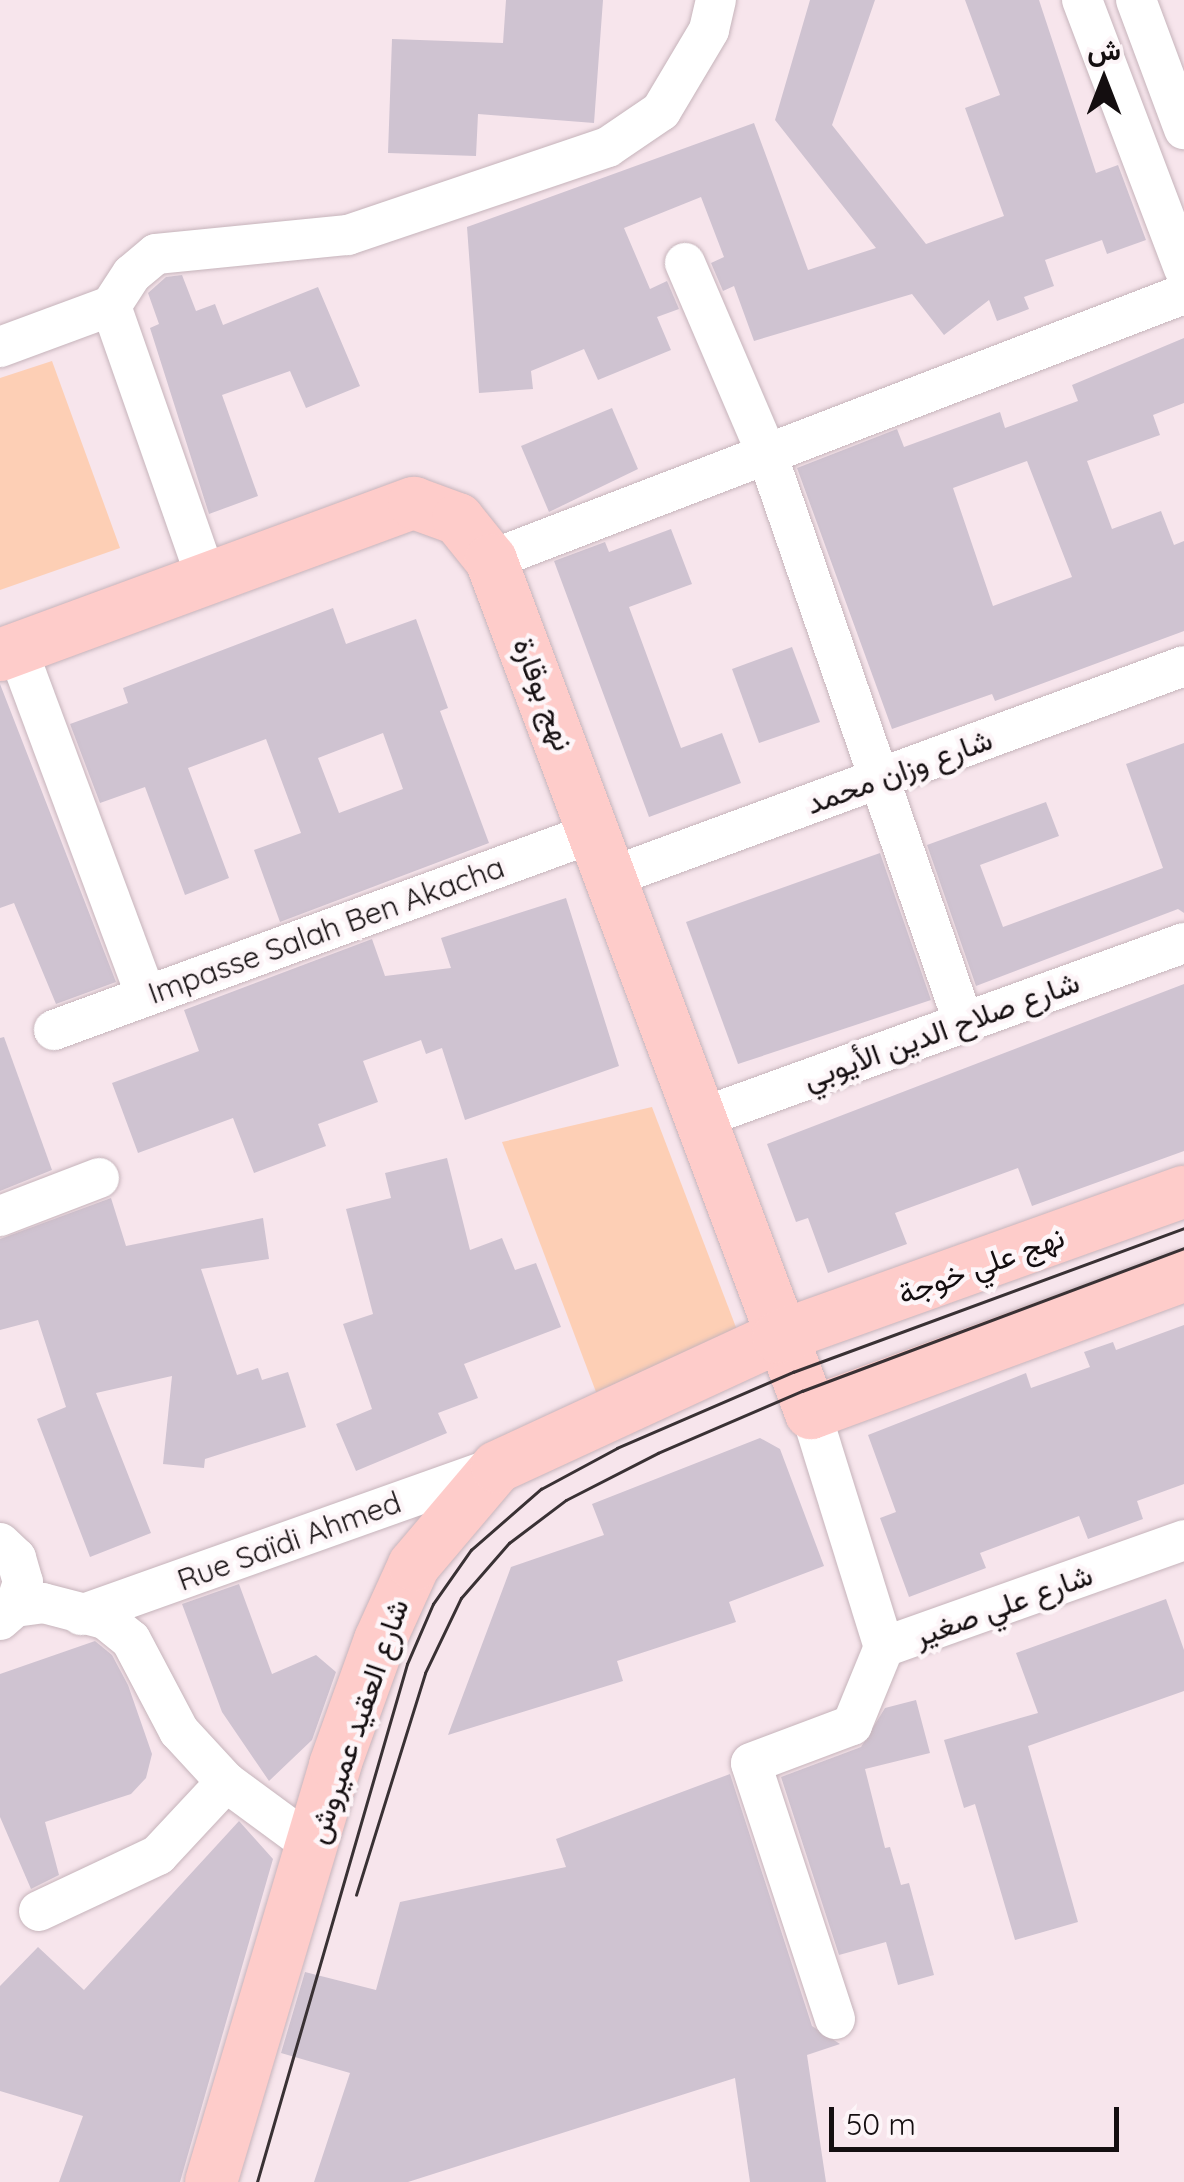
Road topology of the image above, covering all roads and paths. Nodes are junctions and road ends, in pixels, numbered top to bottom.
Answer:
1 (716, 0) edge
2 (1082, 0) edge
3 (1136, 0) edge
4 (1184, 129) edge
5 (686, 263) dead end
6 (1184, 268) edge
7 (1184, 294) edge
8 (111, 306) junction
9 (0, 347) edge
10 (767, 454) junction
11 (491, 560) junction
12 (206, 577) junction
13 (9, 652) edge
14 (1184, 666) edge
15 (884, 777) junction
16 (606, 854) junction
17 (1184, 944) edge
18 (146, 996) junction
19 (964, 1021) junction
20 (54, 1030) dead end
21 (698, 1119) junction
22 (99, 1178) dead end
23 (1184, 1192) edge
24 (0, 1216) edge
25 (1184, 1276) edge
26 (778, 1337) junction
27 (811, 1412) junction
28 (498, 1467) junction
29 (1184, 1540) edge
30 (0, 1544) edge
31 (32, 1605) edge
32 (884, 1647) junction
33 (226, 1782) junction
34 (312, 1846) junction
35 (39, 1911) dead end
36 (835, 2020) dead end
37 (211, 2182) edge

1 - 8 street
2 - 6 street
3 - 4 street
5 - 10 street
7 - 10 street
8 - 9 street
8 - 12 street
10 - 11 street
10 - 15 street
11 - 12 main road, نهج بوقارة
11 - 16 main road, نهج بوقارة
12 - 13 main road, نهج بوقارة
13 - 18 street
14 - 15 street, شارع وزان محمد
15 - 16 street, شارع وزان محمد
15 - 19 street
16 - 18 street, Impasse Salah Ben Akacha
16 - 21 main road, نهج بوقارة
17 - 19 street, شارع صلاح الدين الأيوبي
18 - 20 street, Impasse Salah Ben Akacha
19 - 21 street, شارع صلاح الدين الأيوبي
21 - 26 main road, نهج بوقارة
22 - 24 street
23 - 26 main road, نهج علي خوجة
25 - 27 main road
26 - 27 main road, نهج بوقارة
26 - 28 main road, شارع العقيد عميروش
27 - 32 street, شارع علي صغير
28 - 31 street, Rue Saïdi Ahmed
28 - 34 main road, شارع العقيد عميروش
29 - 32 street, شارع علي صغير
30 - 31 street
31 - 33 street
32 - 36 street
33 - 34 street
33 - 35 street
34 - 37 main road, شارع العقيد عميروش

